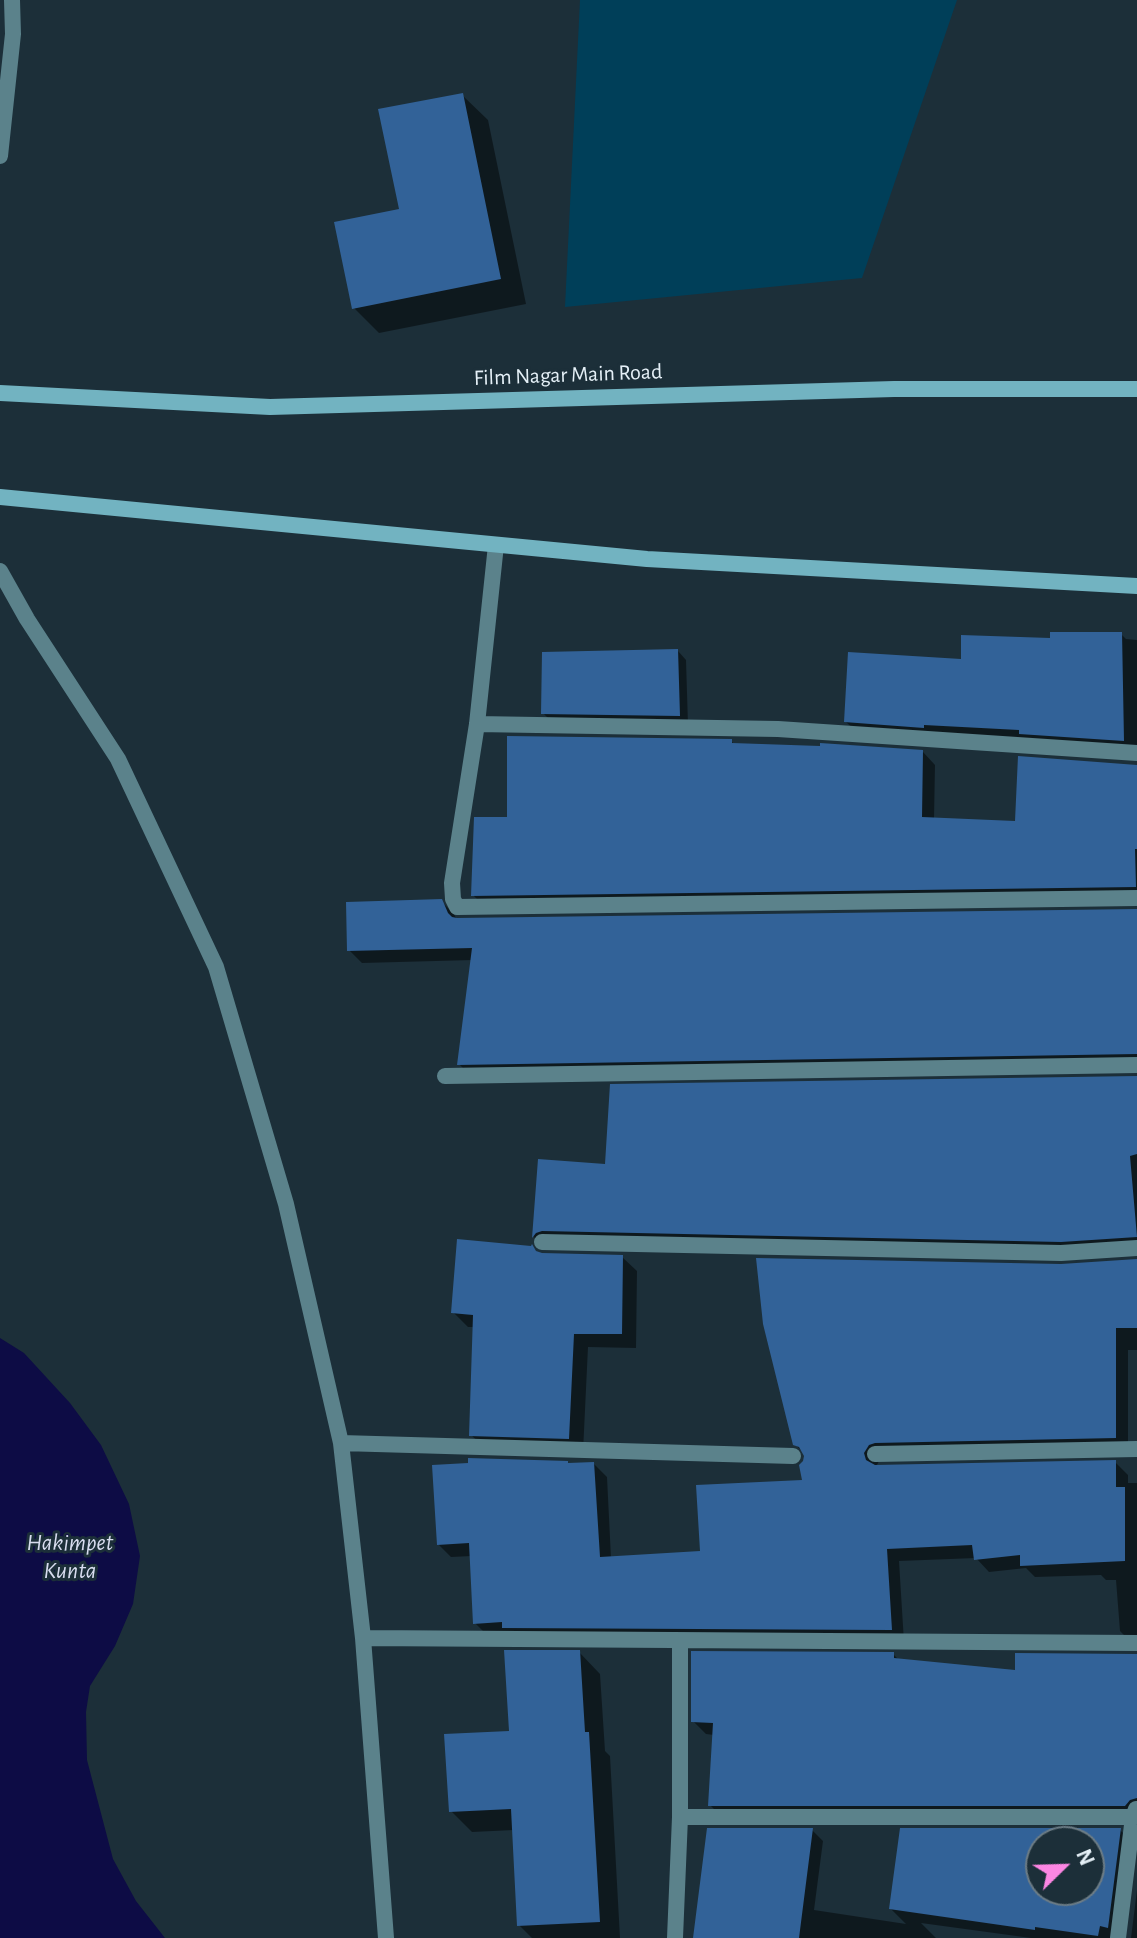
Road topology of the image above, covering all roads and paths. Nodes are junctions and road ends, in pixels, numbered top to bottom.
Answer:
1 (12, 0) edge
2 (7, 34) edge
3 (0, 156) edge
4 (1137, 389) edge
5 (0, 393) edge
6 (0, 497) edge
7 (496, 545) junction
8 (0, 571) edge
9 (1137, 586) edge
10 (477, 724) junction
11 (1137, 753) edge
12 (1137, 898) edge
13 (1137, 1065) edge
14 (445, 1076) dead end
15 (542, 1242) dead end
16 (1137, 1248) edge
17 (341, 1443) junction
18 (1137, 1449) edge
19 (875, 1454) dead end
20 (793, 1456) dead end
21 (363, 1638) junction
22 (680, 1641) junction
23 (1137, 1643) edge
24 (1135, 1812) edge
25 (680, 1817) junction
26 (386, 1938) edge
27 (675, 1938) edge
28 (1118, 1938) edge

1 - 2 street
2 - 3 street
4 - 5 main road, Film Nagar Main Road
6 - 7 main road
7 - 9 main road
7 - 10 street
8 - 17 street
10 - 11 street
10 - 12 street
13 - 14 street
15 - 16 street
17 - 20 street
17 - 21 street
18 - 19 street
21 - 22 street
21 - 26 street
22 - 23 street
22 - 25 street
24 - 25 street
24 - 28 street
25 - 27 street

